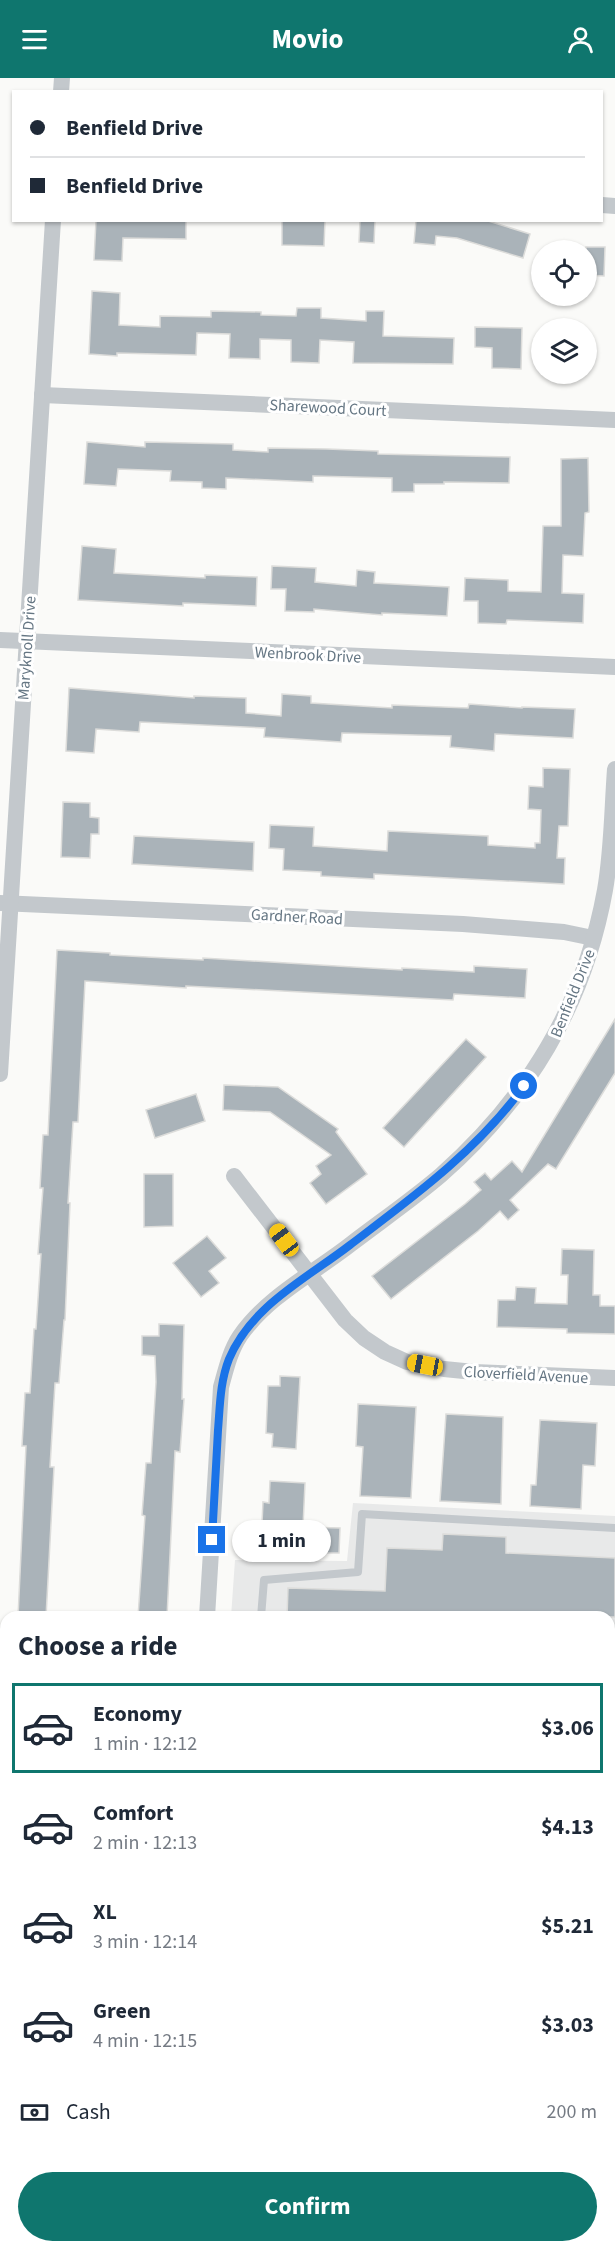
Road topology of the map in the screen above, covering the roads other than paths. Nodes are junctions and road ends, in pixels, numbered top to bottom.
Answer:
1 (53, 222) edge
2 (42, 395) junction
3 (615, 420) edge
4 (0, 640) edge
5 (27, 641) junction
6 (615, 667) edge
7 (615, 768) edge
8 (6, 903) edge
9 (593, 938) junction
10 (0, 1074) edge
11 (234, 1176) dead end
12 (309, 1274) junction
13 (615, 1378) edge
14 (615, 1528) edge
15 (207, 1611) edge
16 (261, 1611) edge

1 - 2 street, Maryknoll Drive
2 - 3 street, Sharewood Court
2 - 5 street, Maryknoll Drive
4 - 5 street, Wenbrook Drive
5 - 6 street, Wenbrook Drive
5 - 8 street, Maryknoll Drive
7 - 9 street, Benfield Drive
8 - 9 street, Gardner Road
8 - 10 street, Maryknoll Drive
9 - 12 street, Benfield Drive
11 - 12 street, Cloverfield Avenue
12 - 13 street, Cloverfield Avenue
12 - 15 street, Benfield Drive
14 - 16 lane

